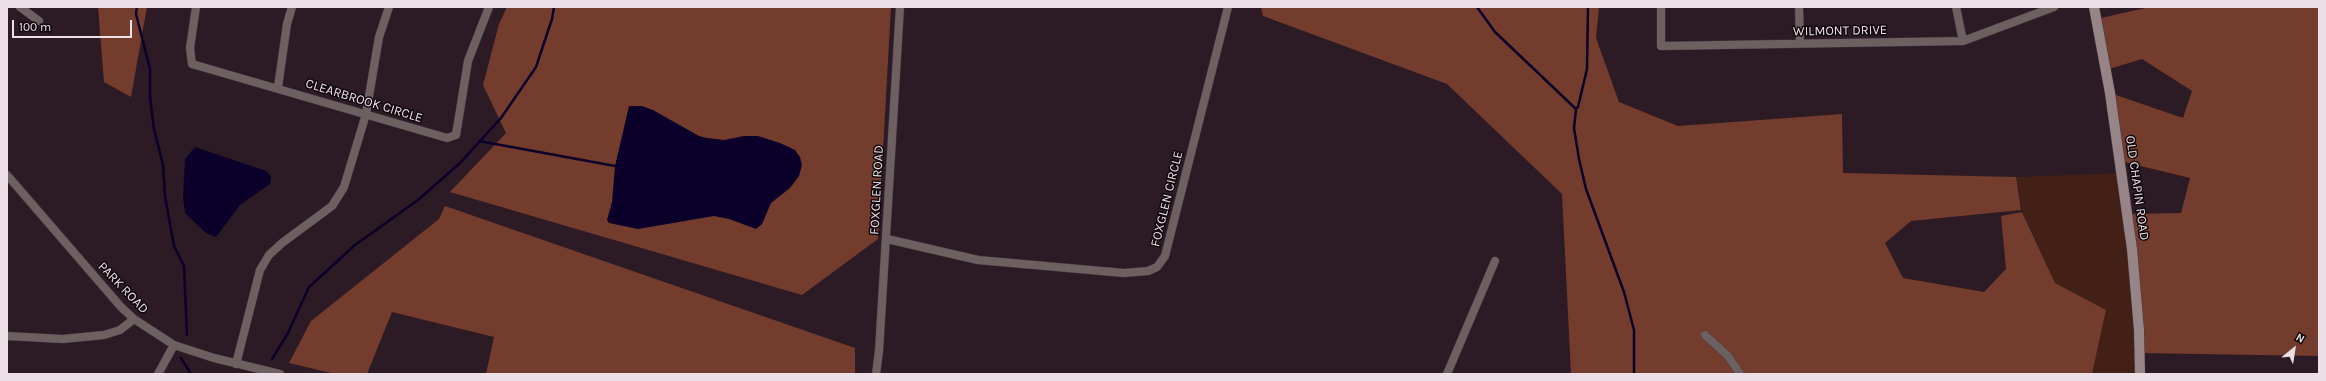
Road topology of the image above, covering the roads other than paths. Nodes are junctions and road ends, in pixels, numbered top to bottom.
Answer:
1 (20, 7) edge
2 (196, 7) edge
3 (292, 7) edge
4 (389, 7) edge
5 (489, 7) edge
6 (900, 7) edge
7 (1228, 7) edge
8 (1661, 7) edge
9 (1799, 7) edge
10 (1956, 7) edge
11 (2054, 7) edge
12 (2094, 7) edge
13 (39, 21) dead end
14 (1963, 41) junction
15 (1800, 44) junction
16 (278, 87) junction
17 (366, 114) junction
18 (7, 175) edge
19 (886, 239) junction
20 (1495, 261) dead end
21 (134, 319) junction
22 (1705, 335) dead end
23 (7, 336) edge
24 (174, 345) junction
25 (236, 364) junction
26 (158, 374) edge
27 (280, 374) edge
28 (876, 374) edge
29 (1447, 374) edge
30 (1740, 374) edge
31 (2140, 374) edge

1 - 13 street
2 - 16 street, CLEARBROOK CIRCLE
3 - 16 street
4 - 17 street
5 - 17 street, CLEARBROOK CIRCLE
6 - 19 street, FOXGLEN ROAD
7 - 19 street, FOXGLEN CIRCLE
8 - 15 street, WILMONT DRIVE
9 - 15 street
10 - 14 street
11 - 14 street, WILMONT DRIVE
12 - 31 street, OLD CHAPIN ROAD
14 - 15 street, WILMONT DRIVE
16 - 17 street, CLEARBROOK CIRCLE
17 - 25 street
18 - 21 street, PARK ROAD
19 - 28 street, FOXGLEN ROAD
20 - 29 street
21 - 23 street
21 - 24 street, PARK ROAD
22 - 30 street
24 - 25 street, PARK ROAD
24 - 26 street
25 - 27 street, PARK ROAD

